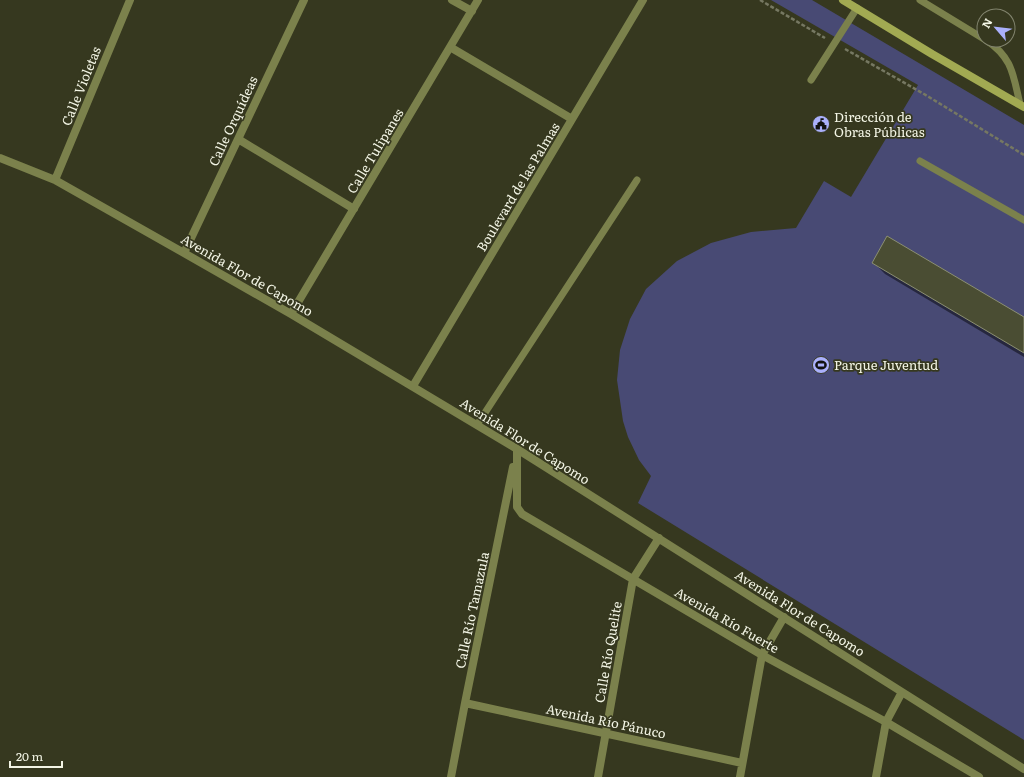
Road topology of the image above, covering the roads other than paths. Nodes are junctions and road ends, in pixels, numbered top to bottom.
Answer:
1 (130, 0) edge
2 (304, 0) edge
3 (452, 0) edge
4 (478, 0) edge
5 (643, 0) edge
6 (843, 0) edge
7 (920, 0) edge
8 (857, 8) junction
9 (472, 11) junction
10 (976, 34) edge
11 (450, 47) junction
12 (996, 48) edge
13 (811, 80) dead end
14 (1022, 106) edge
15 (572, 120) junction
16 (238, 139) junction
17 (0, 158) edge
18 (920, 161) dead end
19 (55, 180) junction
20 (637, 180) dead end
21 (354, 209) junction
22 (1024, 220) edge
23 (184, 253) junction
24 (291, 314) junction
25 (413, 386) junction
26 (477, 424) junction
27 (517, 448) junction
28 (659, 538) junction
29 (633, 579) junction
30 (784, 617) junction
31 (762, 655) junction
32 (902, 692) junction
33 (465, 703) junction
34 (886, 722) junction
35 (606, 733) junction
36 (742, 763) junction
37 (1024, 769) edge
38 (451, 777) edge
39 (598, 777) edge
40 (740, 777) edge
41 (876, 777) edge
42 (979, 777) edge

1 - 19 street, Calle Violetas
2 - 16 street, Calle Orquídeas
3 - 9 street
4 - 9 street, Calle Tulipanes
5 - 15 street, Boulevard de las Palmas
6 - 8 main road
7 - 10 lane
8 - 13 lane
8 - 14 main road
9 - 11 street, Calle Tulipanes
11 - 15 street
11 - 21 street, Calle Tulipanes
12 - 14 lane
15 - 25 street, Boulevard de las Palmas
16 - 21 street
16 - 23 street, Calle Orquídeas
17 - 19 street, Avenida Flor de Capomo
18 - 22 lane
19 - 23 street, Avenida Flor de Capomo
20 - 26 lane
21 - 24 street, Calle Tulipanes
23 - 24 street, Avenida Flor de Capomo
24 - 25 street, Avenida Flor de Capomo
25 - 26 street, Avenida Flor de Capomo
26 - 27 street, Avenida Flor de Capomo
27 - 28 street, Avenida Flor de Capomo
27 - 29 street, Avenida Río Fuerte
27 - 33 street, Calle Río Tamazula
28 - 29 street, Calle Río Quelite
28 - 30 street, Avenida Flor de Capomo
29 - 31 street, Avenida Río Fuerte
29 - 35 street, Calle Río Quelite
30 - 31 street
30 - 32 street, Avenida Flor de Capomo
31 - 34 street, Avenida Río Fuerte
31 - 36 street
32 - 34 street
32 - 37 street, Avenida Flor de Capomo
33 - 35 street, Avenida Río Pánuco
33 - 38 street, Calle Río Tamazula
34 - 41 street
34 - 42 street, Avenida Río Fuerte
35 - 36 street, Avenida Río Pánuco
35 - 39 street, Calle Río Quelite
36 - 40 street

